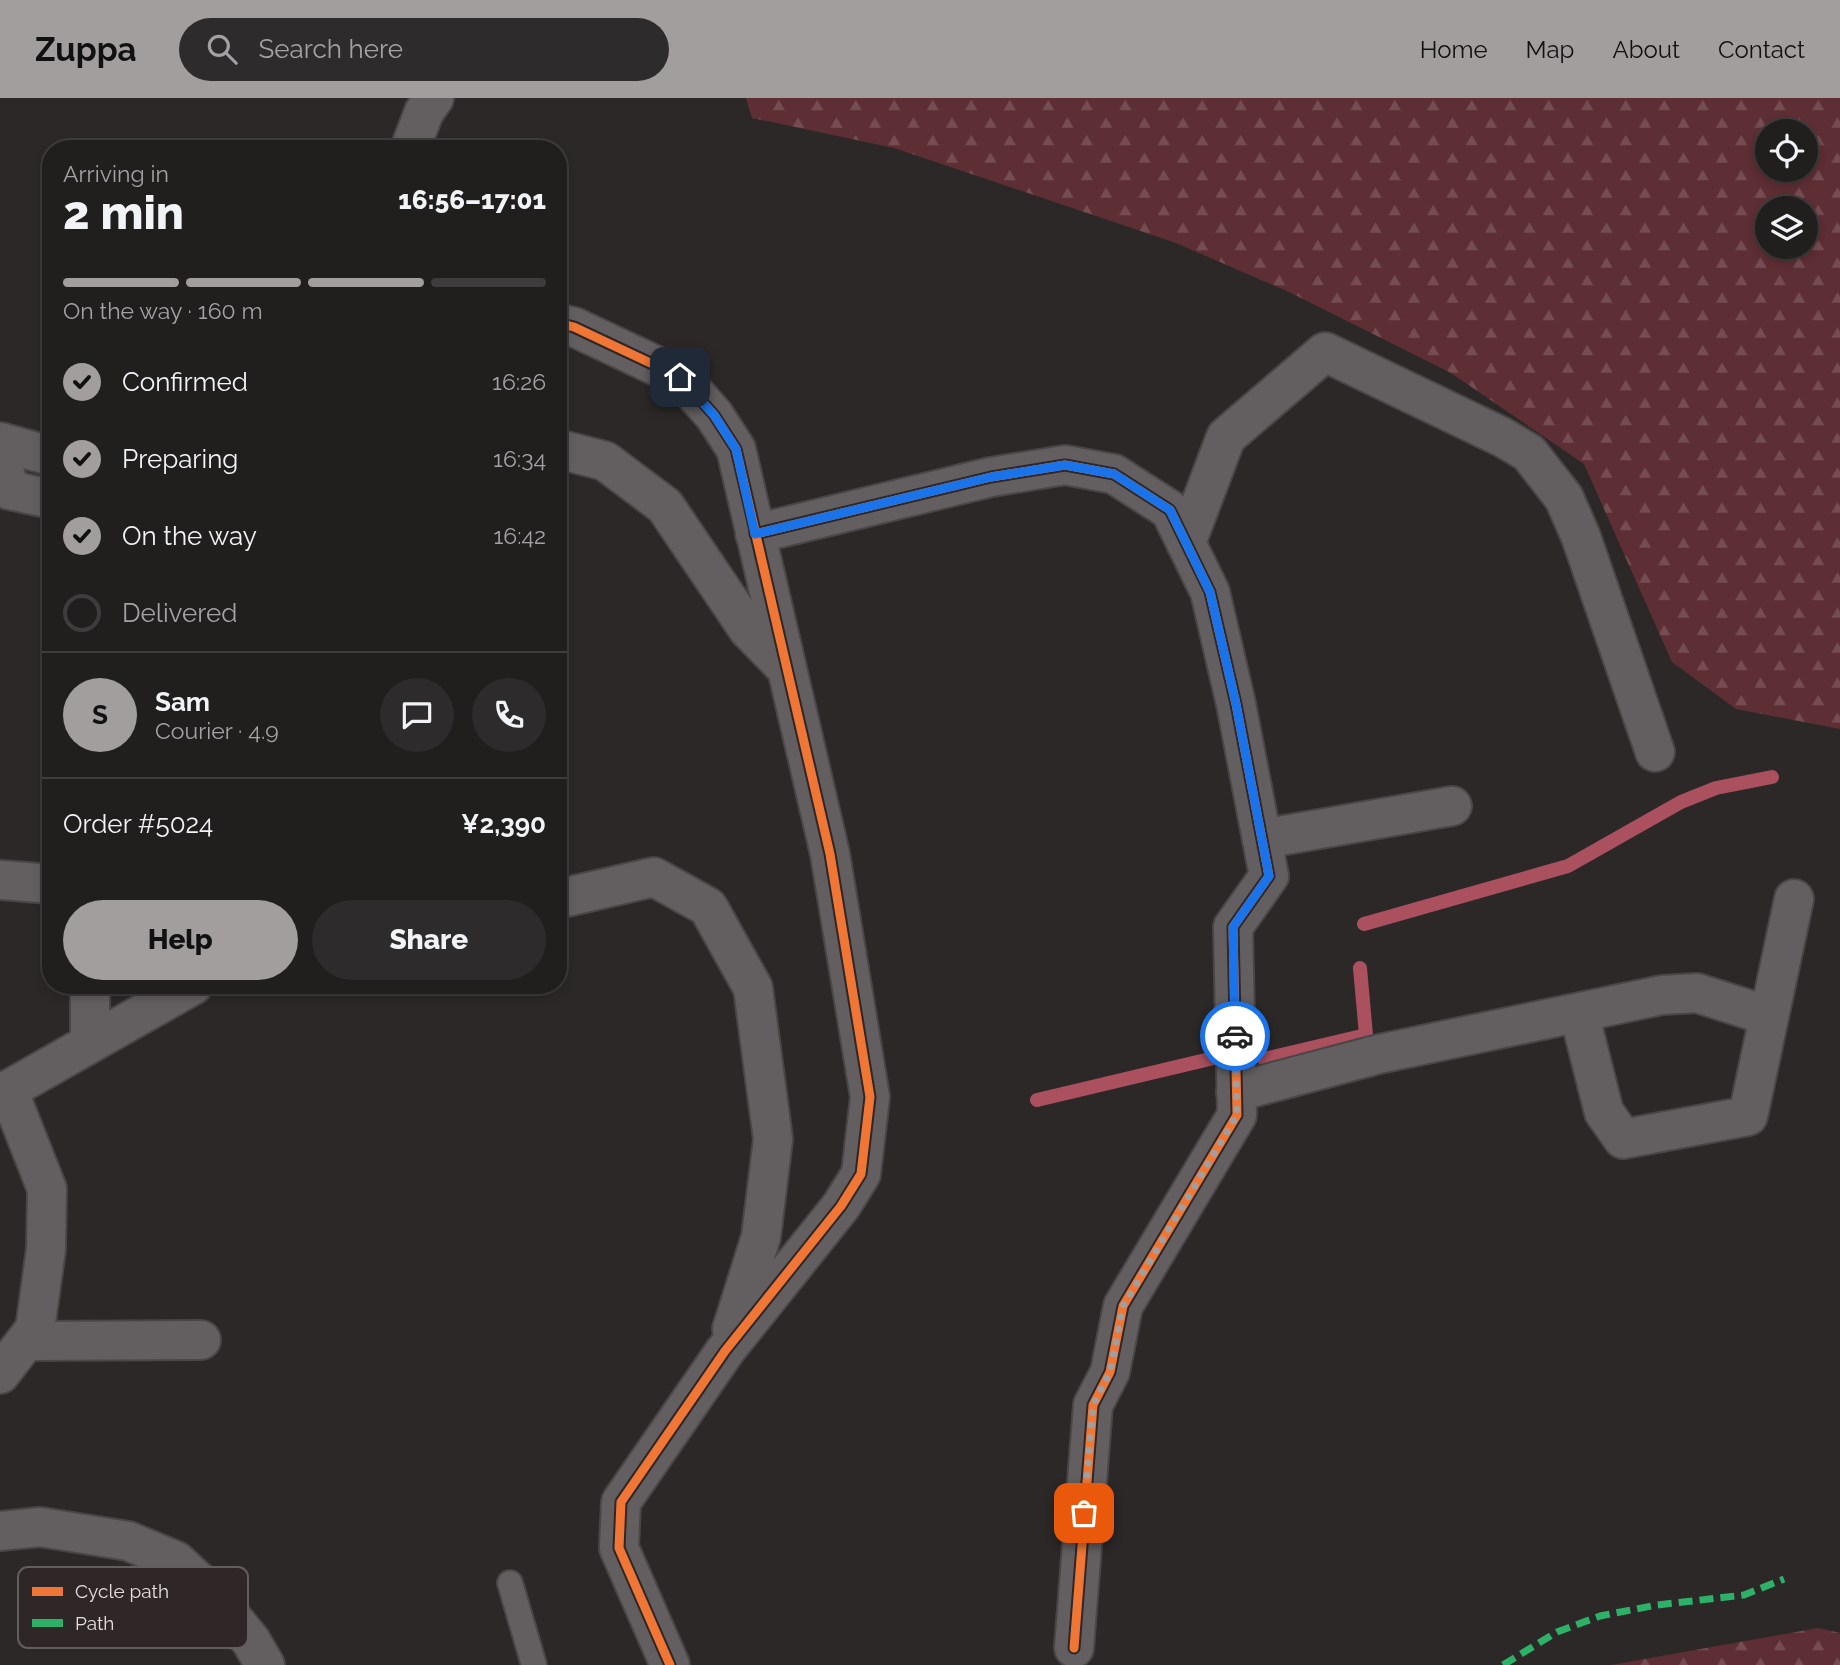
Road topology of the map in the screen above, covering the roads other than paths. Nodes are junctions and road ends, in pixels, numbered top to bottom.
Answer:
1 (434, 98) edge
2 (413, 140) edge
3 (567, 325) edge
4 (0, 442) edge
5 (0, 451) edge
6 (567, 451) edge
7 (42, 454) edge
8 (42, 497) edge
9 (755, 534) junction
10 (1186, 543) junction
11 (786, 668) junction
12 (1656, 752) dead end
13 (1452, 806) dead end
14 (1262, 839) junction
15 (0, 880) edge
16 (42, 883) edge
17 (567, 897) edge
18 (1794, 899) dead end
19 (90, 994) edge
20 (177, 994) edge
21 (1579, 1013) junction
22 (1769, 1016) junction
23 (90, 1043) junction
24 (4, 1091) edge
25 (1236, 1092) junction
26 (201, 1340) dead end
27 (26, 1341) junction
28 (725, 1351) junction
29 (0, 1374) edge
30 (0, 1531) edge
31 (182, 1567) edge
32 (510, 1583) dead end
33 (248, 1637) edge
34 (1074, 1648) dead end
35 (265, 1665) edge
36 (534, 1665) edge
37 (670, 1665) edge

1 - 2 street
3 - 9 street
4 - 7 street
5 - 8 street
6 - 11 street
9 - 10 street
9 - 11 street
10 - 12 street
10 - 14 street
11 - 28 street
13 - 14 street
14 - 25 street
15 - 16 street
17 - 28 street
18 - 22 street
19 - 23 street
20 - 23 street
21 - 22 street
21 - 22 street
21 - 25 street
23 - 24 street
24 - 27 street
25 - 34 street
26 - 27 street
27 - 29 street
28 - 37 street
30 - 31 street
32 - 36 lane
33 - 35 street

